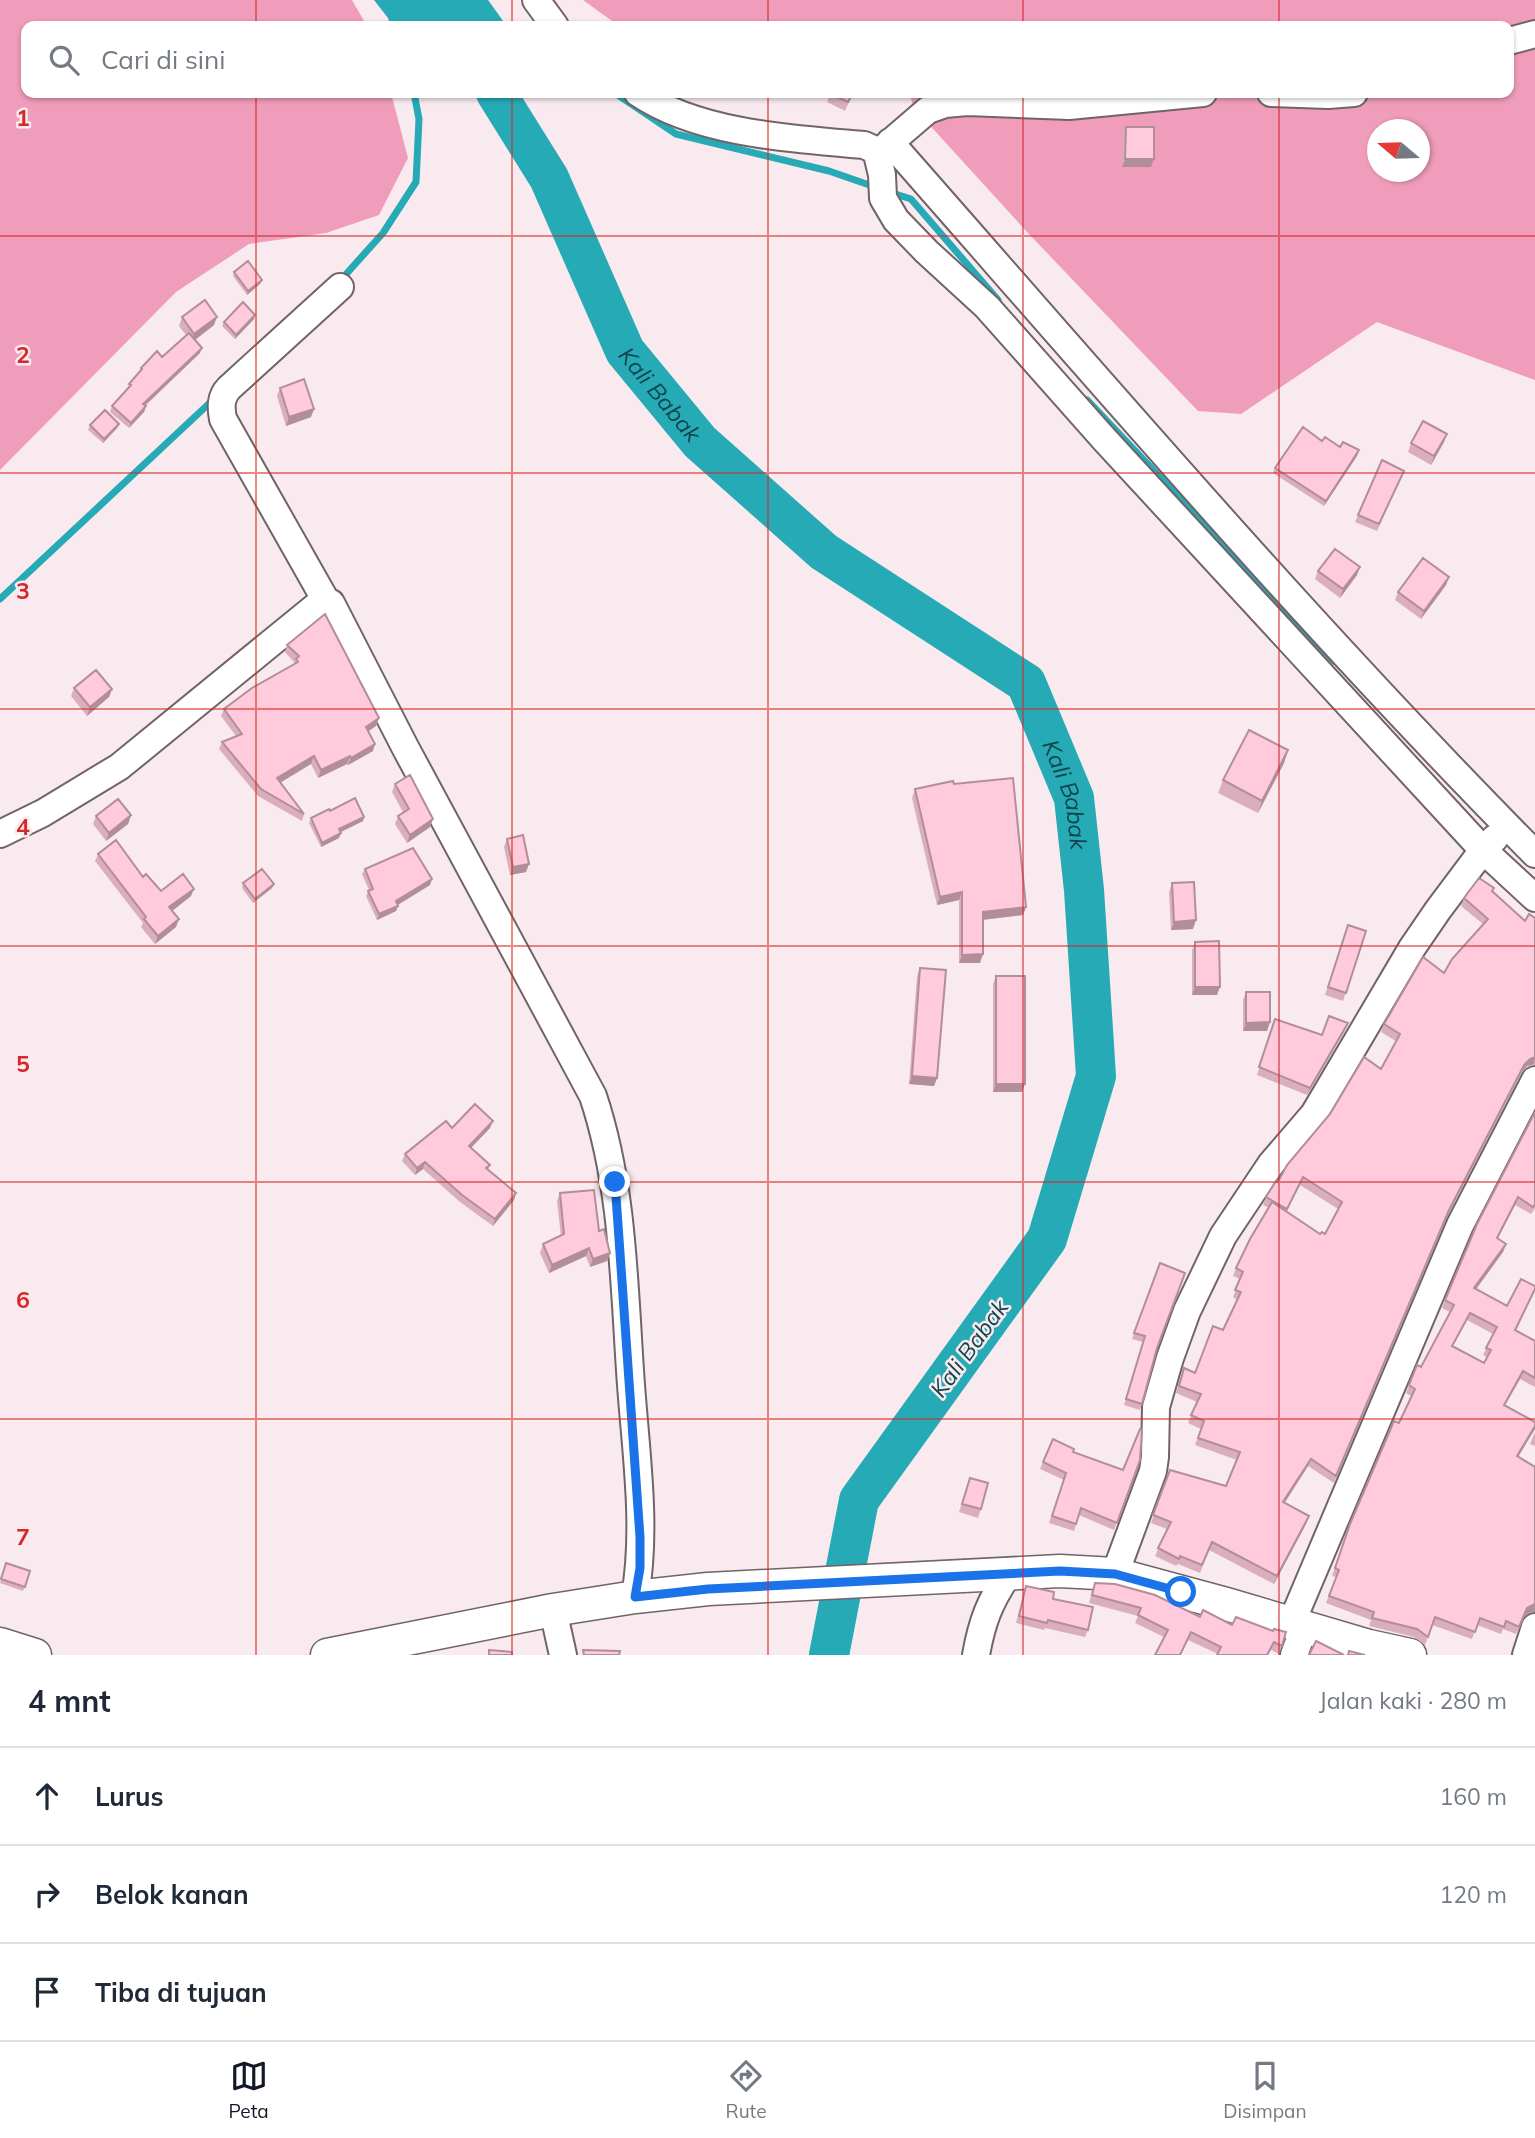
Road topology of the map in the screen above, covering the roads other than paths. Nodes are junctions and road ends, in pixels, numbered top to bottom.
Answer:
1 (536, 0) edge
2 (550, 21) edge
3 (1535, 34) edge
4 (1514, 40) edge
5 (650, 98) edge
6 (1151, 98) edge
7 (883, 168) junction
8 (340, 288) dead end
9 (1252, 577) junction
10 (326, 601) junction
11 (0, 834) edge
12 (1495, 838) junction
13 (1535, 855) edge
14 (1535, 898) edge
15 (1535, 1080) edge
16 (1009, 1573) junction
17 (1115, 1574) junction
18 (635, 1597) junction
19 (553, 1609) junction
20 (1535, 1627) edge
21 (1296, 1636) edge
22 (0, 1644) edge
23 (34, 1655) edge
24 (327, 1655) edge
25 (563, 1655) edge
26 (976, 1655) edge
27 (1410, 1655) edge
28 (1526, 1655) edge

1 - 2 street
3 - 4 street
5 - 7 street
6 - 7 street
7 - 9 street
7 - 9 street
8 - 10 street
9 - 12 street
10 - 11 street
10 - 18 street
12 - 13 street
12 - 14 street
12 - 17 street
15 - 21 street
16 - 17 street
16 - 18 street
16 - 26 street
17 - 21 street
18 - 19 street
19 - 24 street
19 - 25 street
20 - 28 street
21 - 27 street
22 - 23 street

